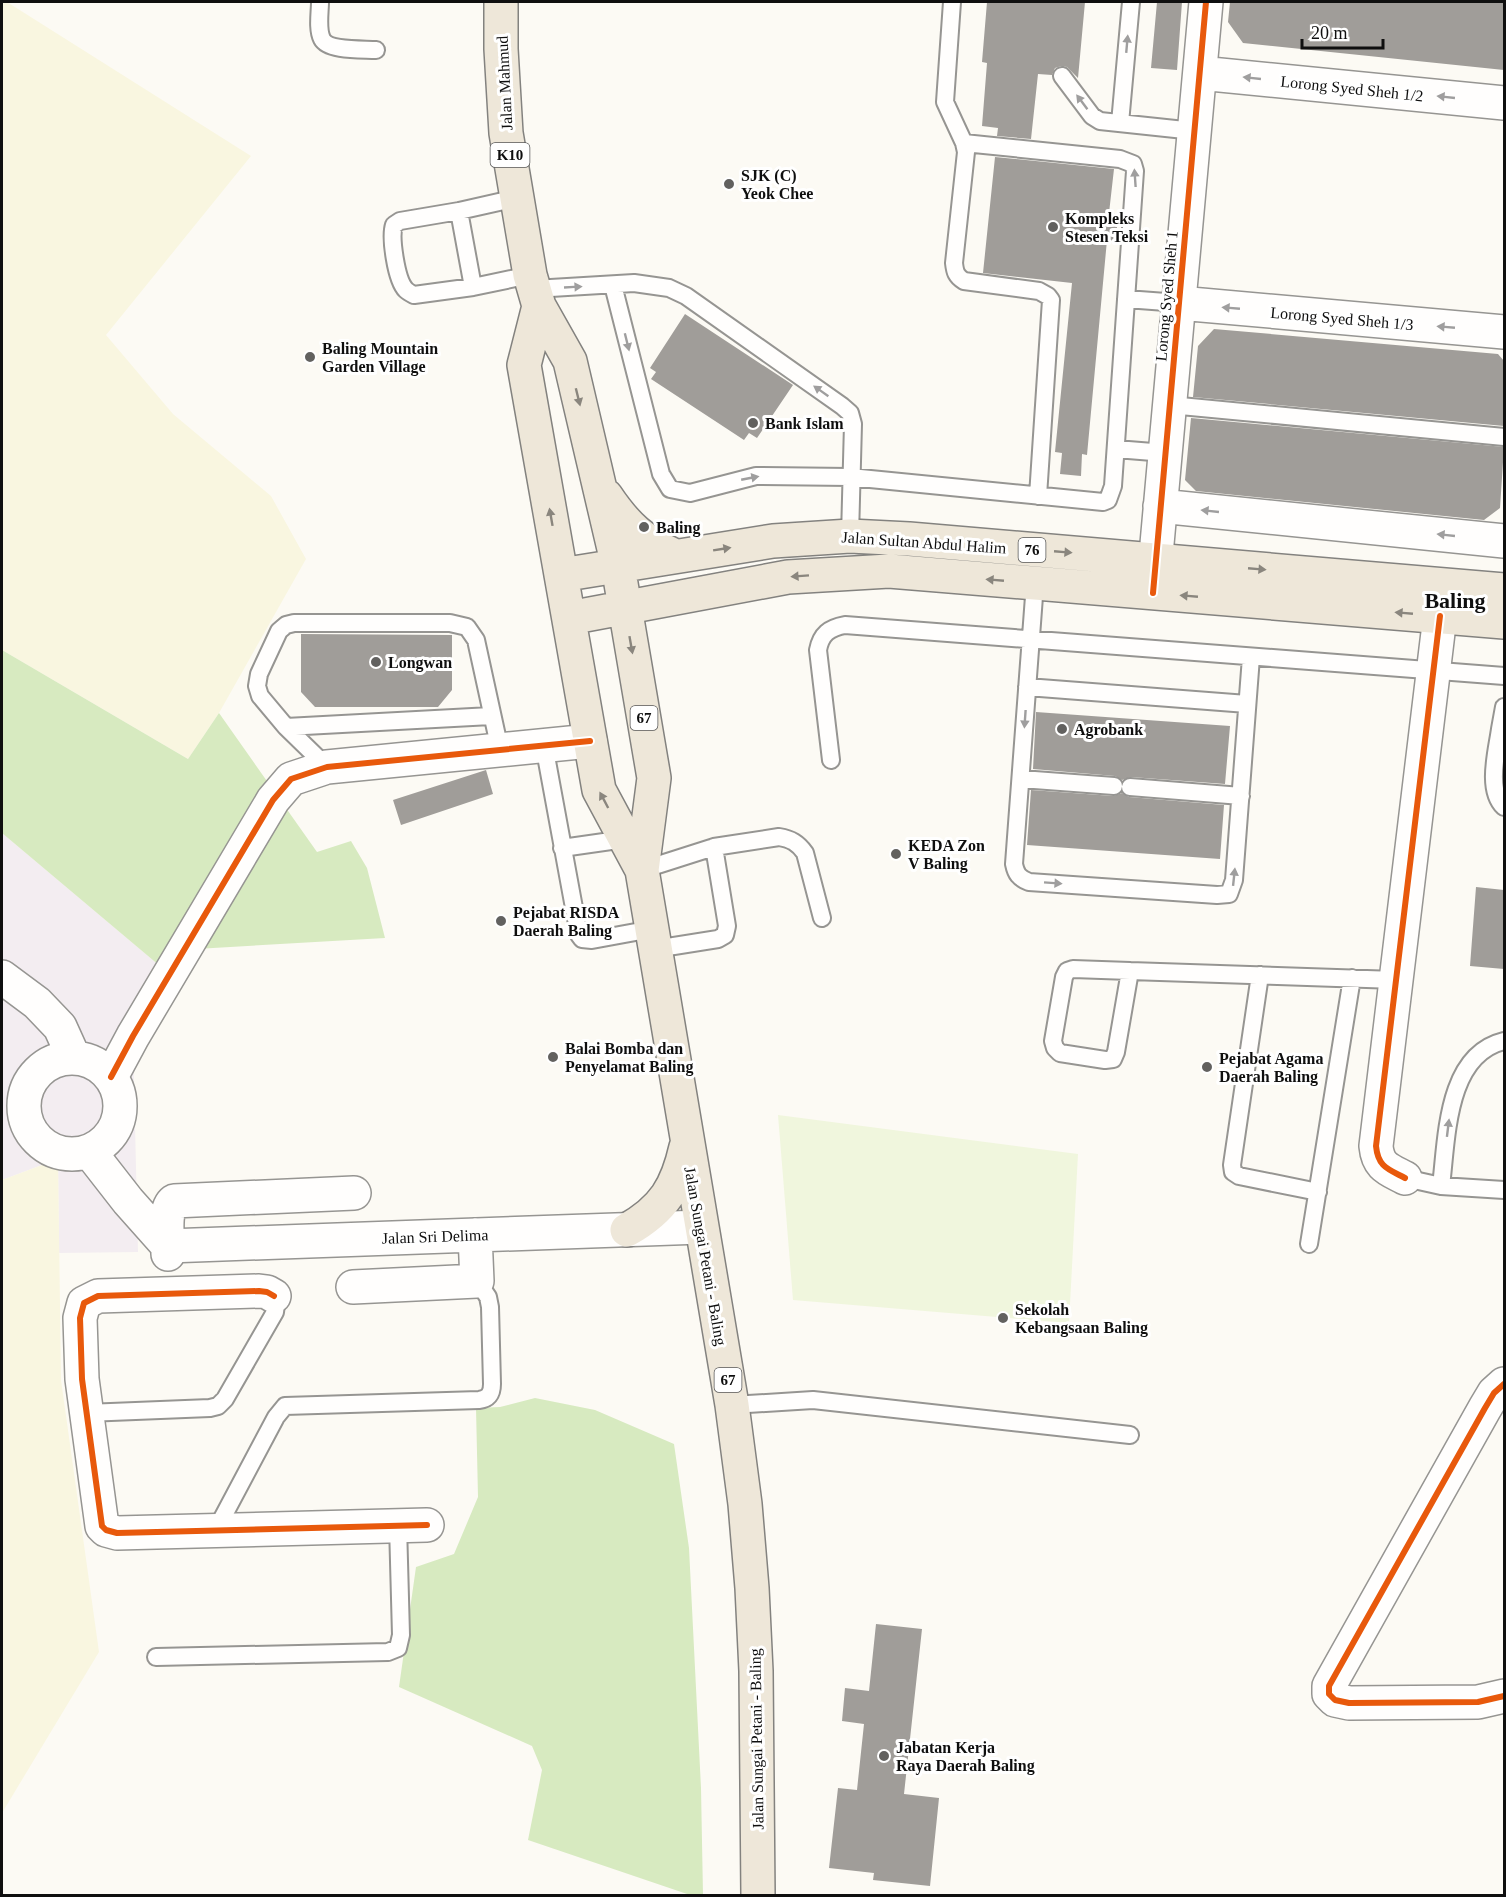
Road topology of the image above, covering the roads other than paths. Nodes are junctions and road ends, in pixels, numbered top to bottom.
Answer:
1 (320, 2) edge
2 (501, 2) edge
3 (952, 2) edge
4 (1131, 2) edge
5 (1206, 2) edge
6 (376, 50) dead end
7 (1200, 73) junction
8 (1062, 76) dead end
9 (1504, 103) edge
10 (1120, 123) junction
11 (1194, 131) junction
12 (964, 143) junction
13 (517, 198) junction
14 (459, 211) junction
15 (613, 285) junction
16 (473, 287) junction
17 (534, 290) junction
18 (1126, 299) junction
19 (1179, 303) junction
20 (1504, 332) edge
21 (1170, 405) junction
22 (1504, 437) edge
23 (1116, 449) junction
24 (1165, 453) junction
25 (850, 477) junction
26 (600, 488) junction
27 (1038, 496) junction
28 (1160, 506) junction
29 (850, 536) junction
30 (1504, 541) edge
31 (675, 556) junction
32 (1156, 560) junction
33 (618, 566) junction
34 (561, 575) junction
35 (1035, 583) junction
36 (1504, 590) edge
37 (1153, 592) junction
38 (624, 606) junction
39 (1440, 616) junction
40 (569, 618) junction
41 (1504, 622) edge
42 (1031, 640) junction
43 (1251, 657) junction
44 (1434, 671) junction
45 (1504, 676) edge
46 (1027, 687) junction
47 (1247, 704) junction
48 (1504, 707) edge
49 (491, 716) junction
50 (286, 727) junction
51 (1502, 729) edge
52 (590, 741) junction
53 (544, 745) junction
54 (500, 750) junction
55 (831, 760) dead end
56 (327, 767) junction
57 (1020, 779) junction
58 (1241, 796) junction
59 (1504, 807) edge
60 (625, 839) junction
61 (714, 847) junction
62 (562, 849) junction
63 (642, 870) junction
64 (822, 918) dead end
65 (653, 939) junction
66 (1130, 971) junction
67 (1260, 975) junction
68 (2, 977) edge
69 (1352, 978) junction
70 (1396, 980) junction
71 (1504, 1041) edge
72 (74, 1058) junction
73 (111, 1077) junction
74 (687, 1144) junction
75 (89, 1151) junction
76 (1405, 1178) joint
77 (1441, 1186) junction
78 (1504, 1190) edge
79 (354, 1192) dead end
80 (1318, 1192) junction
81 (701, 1227) junction
82 (627, 1230) junction
83 (475, 1235) junction
84 (1309, 1244) dead end
85 (168, 1246) junction
86 (477, 1281) junction
87 (353, 1287) dead end
88 (169, 1294) junction
89 (274, 1296) joint
90 (1504, 1384) edge
91 (732, 1405) junction
92 (87, 1413) junction
93 (1130, 1435) dead end
94 (413, 1525) joint
95 (216, 1530) junction
96 (156, 1656) dead end
97 (1504, 1696) edge
98 (758, 1896) edge

1 - 6 lane
2 - 13 main road, Jalan Mahmud / K10
3 - 12 lane
10 -> 4 lane
5 - 7 street, Lorong Syed Sheh 1
9 -> 7 street, Lorong Syed Sheh 1/2
7 - 11 street, Lorong Syed Sheh 1
10 -> 8 lane
10 - 11 lane
11 - 19 street, Lorong Syed Sheh 1
18 -> 12 lane
12 - 27 lane
13 - 14 lane
13 - 17 main road, Jalan Mahmud / K10
14 - 16 lane
14 - 16 lane
17 -> 15 lane
25 -> 15 lane
15 -> 25 lane
16 - 17 lane
17 -> 26 main road, Jalan Mahmud / K10
34 -> 17 main road, Jalan Mahmud / K10
18 - 19 lane
18 - 23 lane
20 -> 19 street, Lorong Syed Sheh 1/3
19 - 21 street, Lorong Syed Sheh 1
21 - 22 lane
21 - 24 street, Lorong Syed Sheh 1
23 - 24 lane
23 - 27 lane
24 - 28 street, Lorong Syed Sheh 1
25 - 27 lane
25 - 29 lane
26 - 31 main road
26 - 33 main road, Jalan Mahmud / K10
30 -> 28 street
28 - 32 street, Lorong Syed Sheh 1
31 -> 29 main road, Jalan Sultan Abdul Halim / 76
29 -> 32 main road, Jalan Sultan Abdul Halim / 76
31 - 33 main road, Jalan Sultan Abdul Halim / 76
32 -> 36 main road, Jalan Sultan Abdul Halim / 76
32 - 37 street, Lorong Syed Sheh 1
33 - 34 main road, Jalan Sultan Abdul Halim / 76
33 - 38 main road, Jalan Sungai Petani - Baling / 67
34 - 40 main road, Jalan Sungai Petani - Baling / 67
35 - 37 main road, Jalan Sultan Abdul Halim / 76
35 -> 38 main road, Jalan Sultan Abdul Halim / 76
35 - 42 lane
39 -> 37 main road, Jalan Sultan Abdul Halim / 76
38 - 40 main road, Jalan Sultan Abdul Halim / 76
38 -> 63 main road, Jalan Sungai Petani - Baling / 67
39 - 41 main road, Jalan Sultan Abdul Halim / 76
39 - 44 street
40 - 52 main road, Jalan Sungai Petani - Baling / 67
42 - 43 lane
42 - 46 lane
42 - 55 lane
43 - 44 lane
43 - 47 lane
44 - 45 lane
44 - 70 street
46 - 47 lane
46 -> 57 lane
47 - 58 lane
48 - 51 lane
49 - 50 lane
49 - 50 lane
49 - 54 lane
50 - 56 lane
51 - 59 lane
52 - 53 street
60 -> 52 main road, Jalan Sungai Petani - Baling / 67
53 - 54 street
53 - 62 lane
54 - 56 street
56 - 73 street
57 - 58 lane
57 -> 58 lane
60 - 62 lane
60 - 63 main road, Jalan Sungai Petani - Baling / 67
61 - 63 lane
61 - 64 lane
61 - 65 lane
62 - 65 lane
63 - 65 main road, Jalan Sungai Petani - Baling / 67
65 - 74 main road, Jalan Sungai Petani - Baling / 67
66 - 66 lane
66 - 67 lane
67 - 69 lane
67 - 80 lane
68 - 72 street
69 - 70 lane
69 - 80 lane
70 - 76 street
77 -> 71 lane
72 - 73 street
72 - 75 street
73 - 75 street
74 - 81 main road, Jalan Sungai Petani - Baling / 67
74 - 82 main road
75 - 85 street
76 - 77 lane
77 - 78 lane
79 - 85 street
80 - 84 lane
81 - 82 street, Jalan Sri Delima
81 - 91 main road, Jalan Sungai Petani - Baling / 67
82 - 83 street, Jalan Sri Delima
83 - 85 street, Jalan Sri Delima
83 - 86 street
85 - 88 street
86 - 87 street
86 - 95 lane
88 - 89 street
88 - 92 street
89 - 92 lane
90 - 97 street
91 - 93 lane
91 - 98 main road, Jalan Sungai Petani - Baling / 67
92 - 95 street
94 - 95 street
94 - 96 lane

